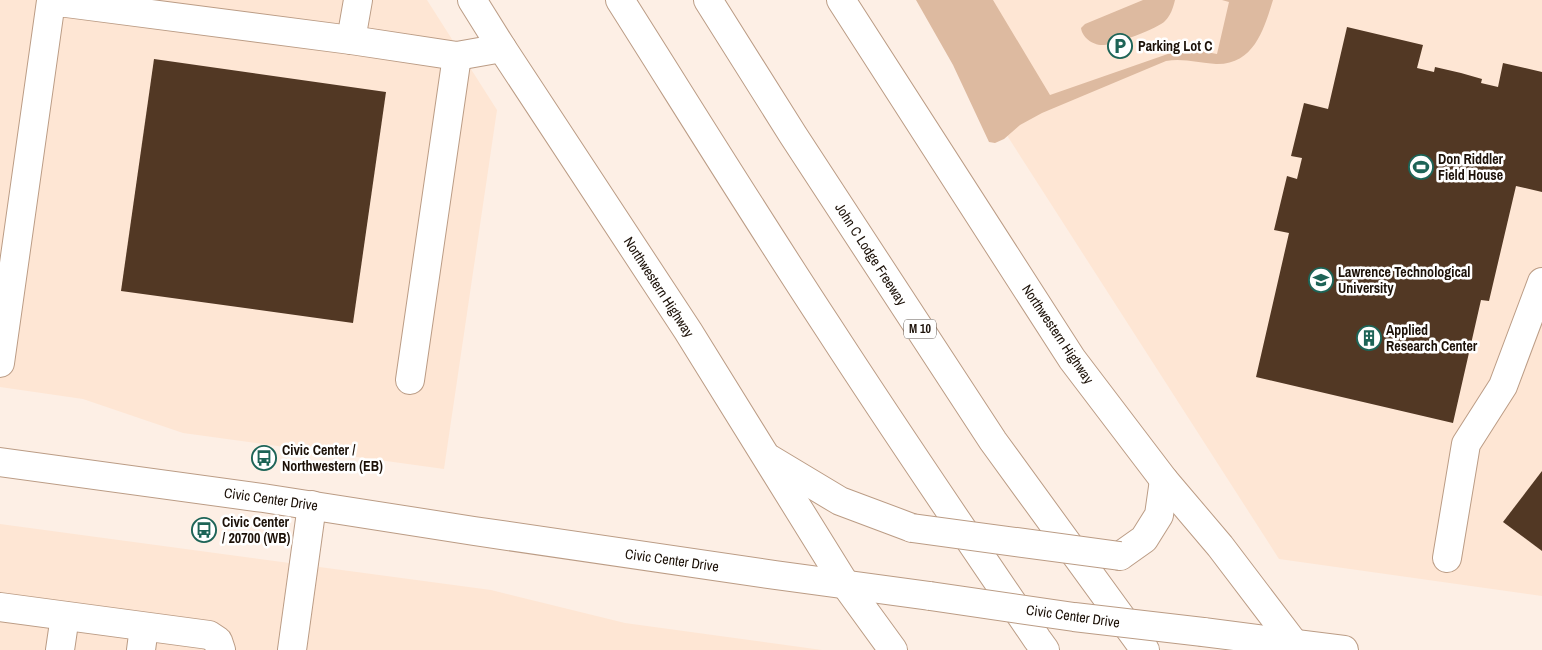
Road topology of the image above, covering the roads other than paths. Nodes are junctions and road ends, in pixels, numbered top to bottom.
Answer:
1 (48, 0) edge
2 (358, 0) edge
3 (472, 0) edge
4 (620, 0) edge
5 (708, 0) edge
6 (841, 0) edge
7 (351, 40) junction
8 (502, 48) junction
9 (457, 56) junction
10 (1542, 282) edge
11 (0, 363) edge
12 (410, 380) dead end
13 (767, 457) junction
14 (0, 462) edge
15 (1164, 480) junction
16 (312, 505) junction
17 (1447, 558) dead end
18 (845, 584) junction
19 (0, 607) edge
20 (65, 616) junction
21 (143, 638) edge
22 (1297, 647) edge
23 (60, 650) edge
24 (221, 650) edge
25 (292, 650) edge
26 (893, 650) edge
27 (1045, 650) edge
28 (1145, 650) edge
29 (1344, 650) edge

1 - 7 main road
1 - 11 main road
2 - 7 main road
3 - 8 main road, Northwestern Highway
4 - 27 main road
5 - 28 main road, John C Lodge Freeway / M 10
6 - 15 main road, Northwestern Highway
7 - 9 main road
8 - 9 main road
8 - 13 main road, Northwestern Highway
9 - 12 main road
10 - 17 main road
13 - 15 main road, bridge
13 - 18 main road, Northwestern Highway
14 - 16 main road, Civic Center Drive
15 - 22 main road, Northwestern Highway
16 - 18 main road, Civic Center Drive
16 - 25 main road
18 - 22 main road, Civic Center Drive, bridge
18 - 26 main road, Northwestern Highway
19 - 20 main road
20 - 21 main road
20 - 23 main road
21 - 24 main road
22 - 29 main road, Civic Center Drive

